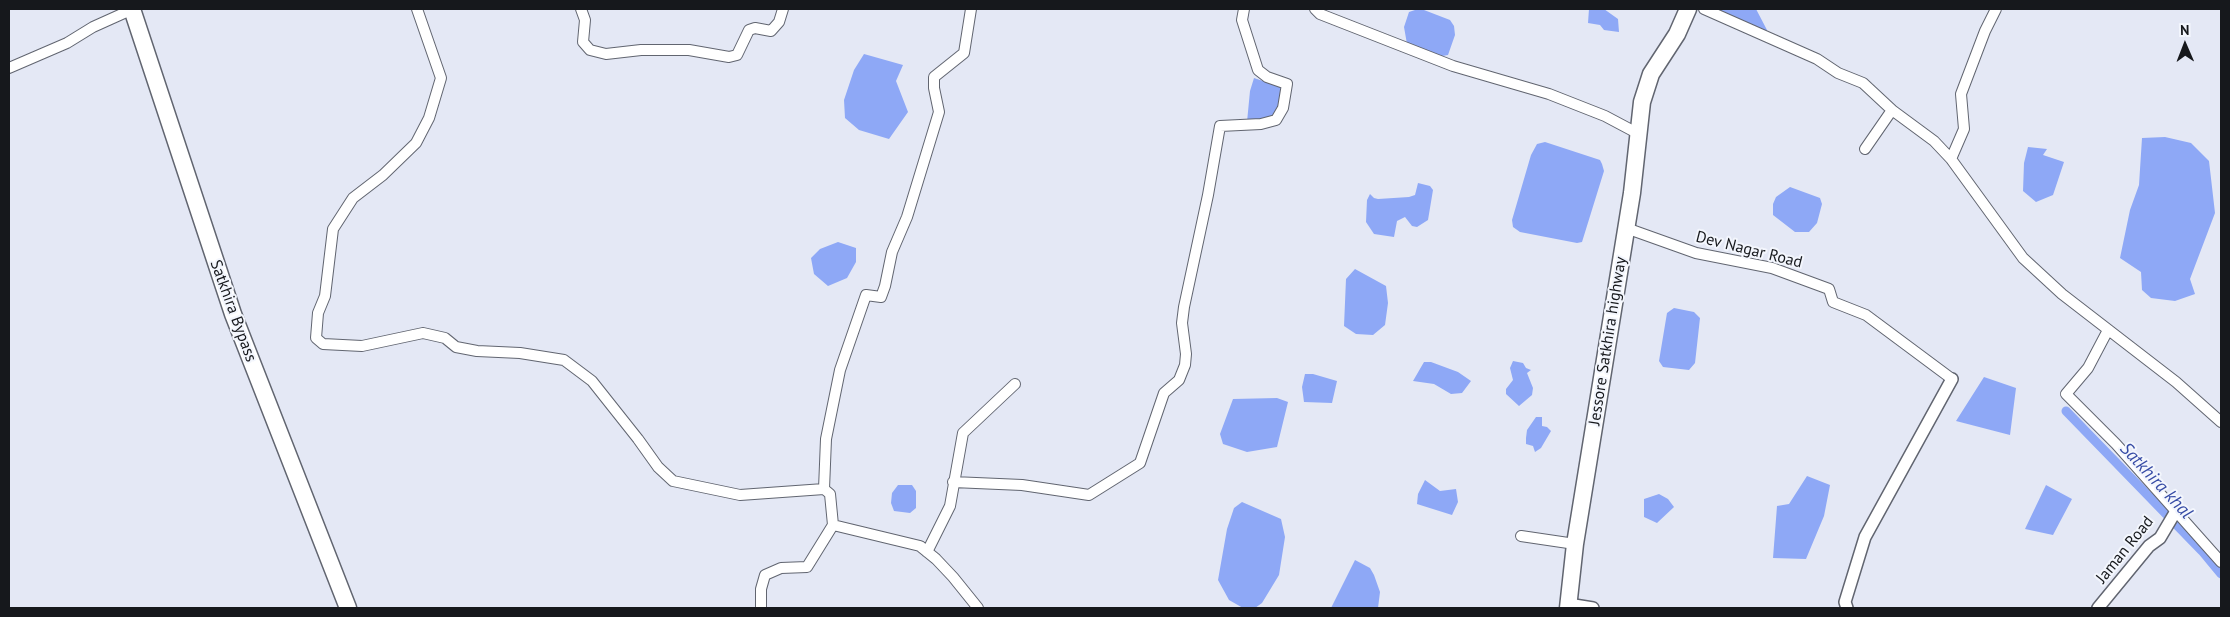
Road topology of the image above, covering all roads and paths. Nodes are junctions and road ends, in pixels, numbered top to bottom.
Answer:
1 (132, 9) edge
2 (417, 9) edge
3 (581, 9) edge
4 (783, 9) edge
5 (971, 9) edge
6 (1244, 9) edge
7 (1315, 9) edge
8 (1688, 9) edge
9 (1704, 9) edge
10 (1996, 9) edge
11 (9, 68) edge
12 (1892, 110) junction
13 (1637, 133) junction
14 (1865, 149) dead end
15 (1951, 159) junction
16 (1626, 228) junction
17 (2108, 330) junction
18 (1952, 379) joint
19 (1015, 384) dead end
20 (2221, 422) edge
21 (953, 482) junction
22 (824, 489) junction
23 (2176, 511) junction
24 (833, 526) junction
25 (1521, 536) dead end
26 (1575, 544) junction
27 (927, 552) junction
28 (2221, 562) edge
29 (1568, 606) edge
30 (348, 608) edge
31 (761, 608) edge
32 (978, 608) edge
33 (1593, 608) edge
34 (1847, 608) edge
35 (2098, 608) edge

1 - 11 street
1 - 30 highway, Satkhira Bypass
2 - 22 street
3 - 4 street
5 - 22 street
6 - 21 street
7 - 13 street
8 - 13 highway, Jessore Satkhira highway
9 - 12 street
10 - 15 street
12 - 14 street
12 - 15 street
13 - 16 highway, Jessore Satkhira highway
15 - 17 street
16 - 18 street, Dev Nagar Road
16 - 26 highway, Jessore Satkhira highway
17 - 20 street
17 - 23 street
18 - 34 street
19 - 21 street
21 - 27 street
22 - 24 street
23 - 28 street
23 - 35 street, Jaman Road
24 - 27 street
24 - 31 street
25 - 26 street
26 - 29 highway, Jessore Satkhira highway
27 - 32 street
29 - 33 street

